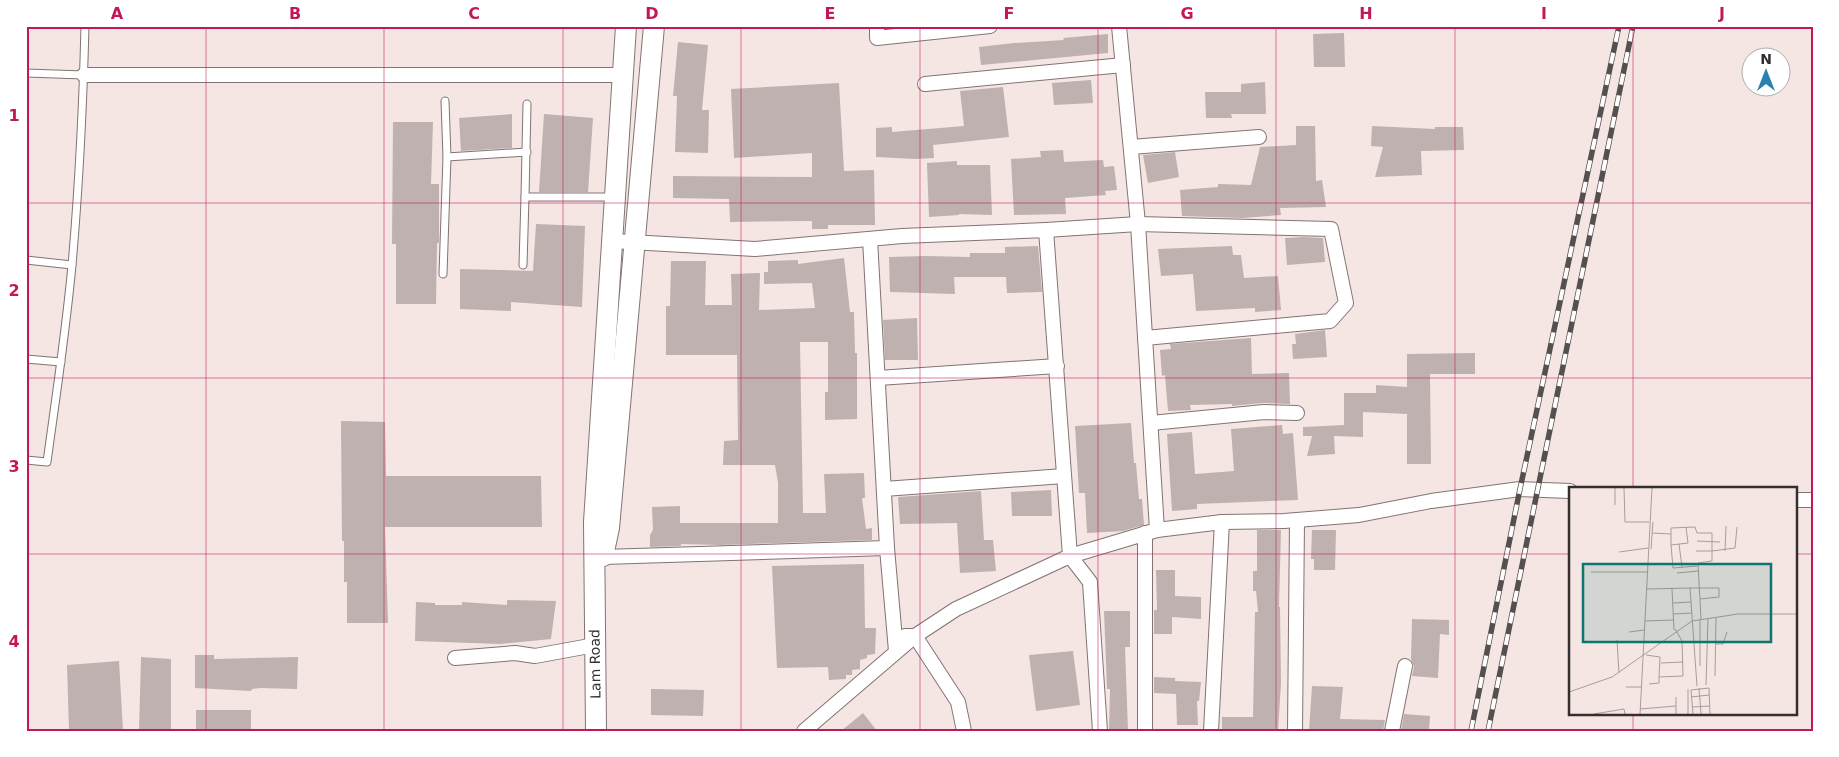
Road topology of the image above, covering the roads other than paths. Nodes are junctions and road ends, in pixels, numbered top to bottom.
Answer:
1 (85, 26) edge
2 (626, 26) edge
3 (654, 26) edge
4 (877, 26) edge
5 (990, 26) edge
6 (1119, 26) edge
7 (969, 27) edge
8 (1123, 65) junction
9 (26, 73) edge
10 (84, 75) junction
11 (623, 75) junction
12 (925, 84) dead end
13 (445, 101) dead end
14 (527, 104) dead end
15 (1259, 137) dead end
16 (1131, 147) junction
17 (526, 152) junction
18 (447, 156) junction
19 (525, 197) junction
20 (616, 197) junction
21 (1138, 224) junction
22 (1046, 230) junction
23 (870, 238) junction
24 (612, 241) junction
25 (635, 241) junction
26 (26, 260) edge
27 (72, 265) junction
28 (523, 265) dead end
29 (443, 274) dead end
30 (1145, 338) junction
31 (26, 358) edge
32 (61, 362) junction
33 (1056, 366) junction
34 (878, 378) junction
35 (1297, 413) dead end
36 (1151, 423) junction
37 (26, 460) edge
38 (1064, 476) junction
39 (884, 489) junction
40 (1569, 491) edge
41 (1796, 500) edge
42 (1813, 500) edge
43 (1297, 520) junction
44 (1222, 522) junction
45 (1151, 531) junction
46 (888, 548) junction
47 (1070, 556) junction
48 (603, 557) junction
49 (594, 598) junction
50 (895, 636) junction
51 (915, 636) junction
52 (595, 645) junction
53 (896, 651) junction
54 (455, 658) dead end
55 (1405, 666) dead end
56 (596, 731) edge
57 (804, 731) edge
58 (964, 731) edge
59 (1100, 731) edge
60 (1144, 731) edge
61 (1211, 731) edge
62 (1295, 731) edge
63 (1392, 731) edge

1 - 10 lane
2 - 11 main road
3 - 25 main road
4 - 7 street
5 - 7 street
6 - 8 street
8 - 12 street
8 - 16 street
9 - 10 lane
10 - 11 street
10 - 27 lane
11 - 20 main road
13 - 18 lane
14 - 17 lane
15 - 16 street
16 - 21 street
17 - 18 lane
17 - 19 lane
18 - 29 lane
19 - 20 lane
19 - 28 lane
20 - 24 main road
21 - 22 street
21 - 30 street
21 - 30 street
22 - 23 street
22 - 33 street
23 - 25 street
23 - 34 street
24 - 25 street
24 - 49 main road
25 - 48 main road
26 - 27 lane
27 - 32 lane
30 - 36 street
31 - 32 lane
32 - 37 lane
33 - 34 street
33 - 38 street
34 - 39 street
35 - 36 street
36 - 45 street
38 - 39 street
38 - 47 street
39 - 46 street
40 - 43 street
41 - 42 street
43 - 44 street
43 - 62 street
44 - 45 street
44 - 61 street
45 - 47 street
45 - 60 street
46 - 48 street
46 - 50 street
47 - 51 street
47 - 59 street
48 - 49 main road
49 - 52 main road, Lam Road
50 - 51 street
50 - 53 street
51 - 53 street
51 - 58 street
52 - 54 street
52 - 56 main road, Lam Road
53 - 57 street
55 - 63 street

